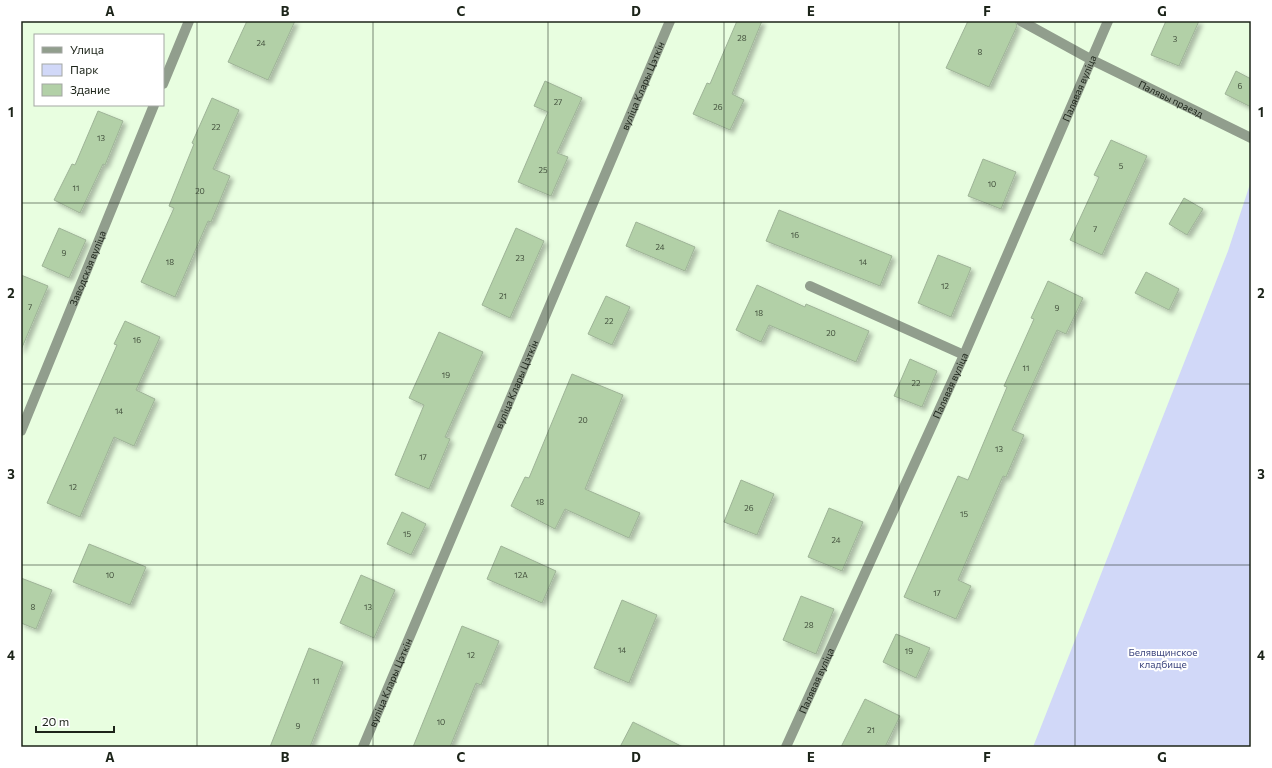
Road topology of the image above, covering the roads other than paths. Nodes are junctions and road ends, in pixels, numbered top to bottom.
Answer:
1 (189, 21) edge
2 (670, 21) edge
3 (1021, 21) edge
4 (1108, 21) edge
5 (1092, 60) junction
6 (164, 82) edge
7 (154, 106) edge
8 (1251, 138) edge
9 (810, 286) dead end
10 (964, 355) junction
11 (21, 431) edge
12 (363, 747) edge
13 (786, 747) edge

1 - 6 street
2 - 12 street, вуліца Клары Цэткін
3 - 5 street, Палявы праезд
4 - 5 street, Палявая вуліца
5 - 8 street, Палявы праезд
5 - 10 street, Палявая вуліца
7 - 11 street, Заводская вуліца
9 - 10 street
10 - 13 street, Палявая вуліца

